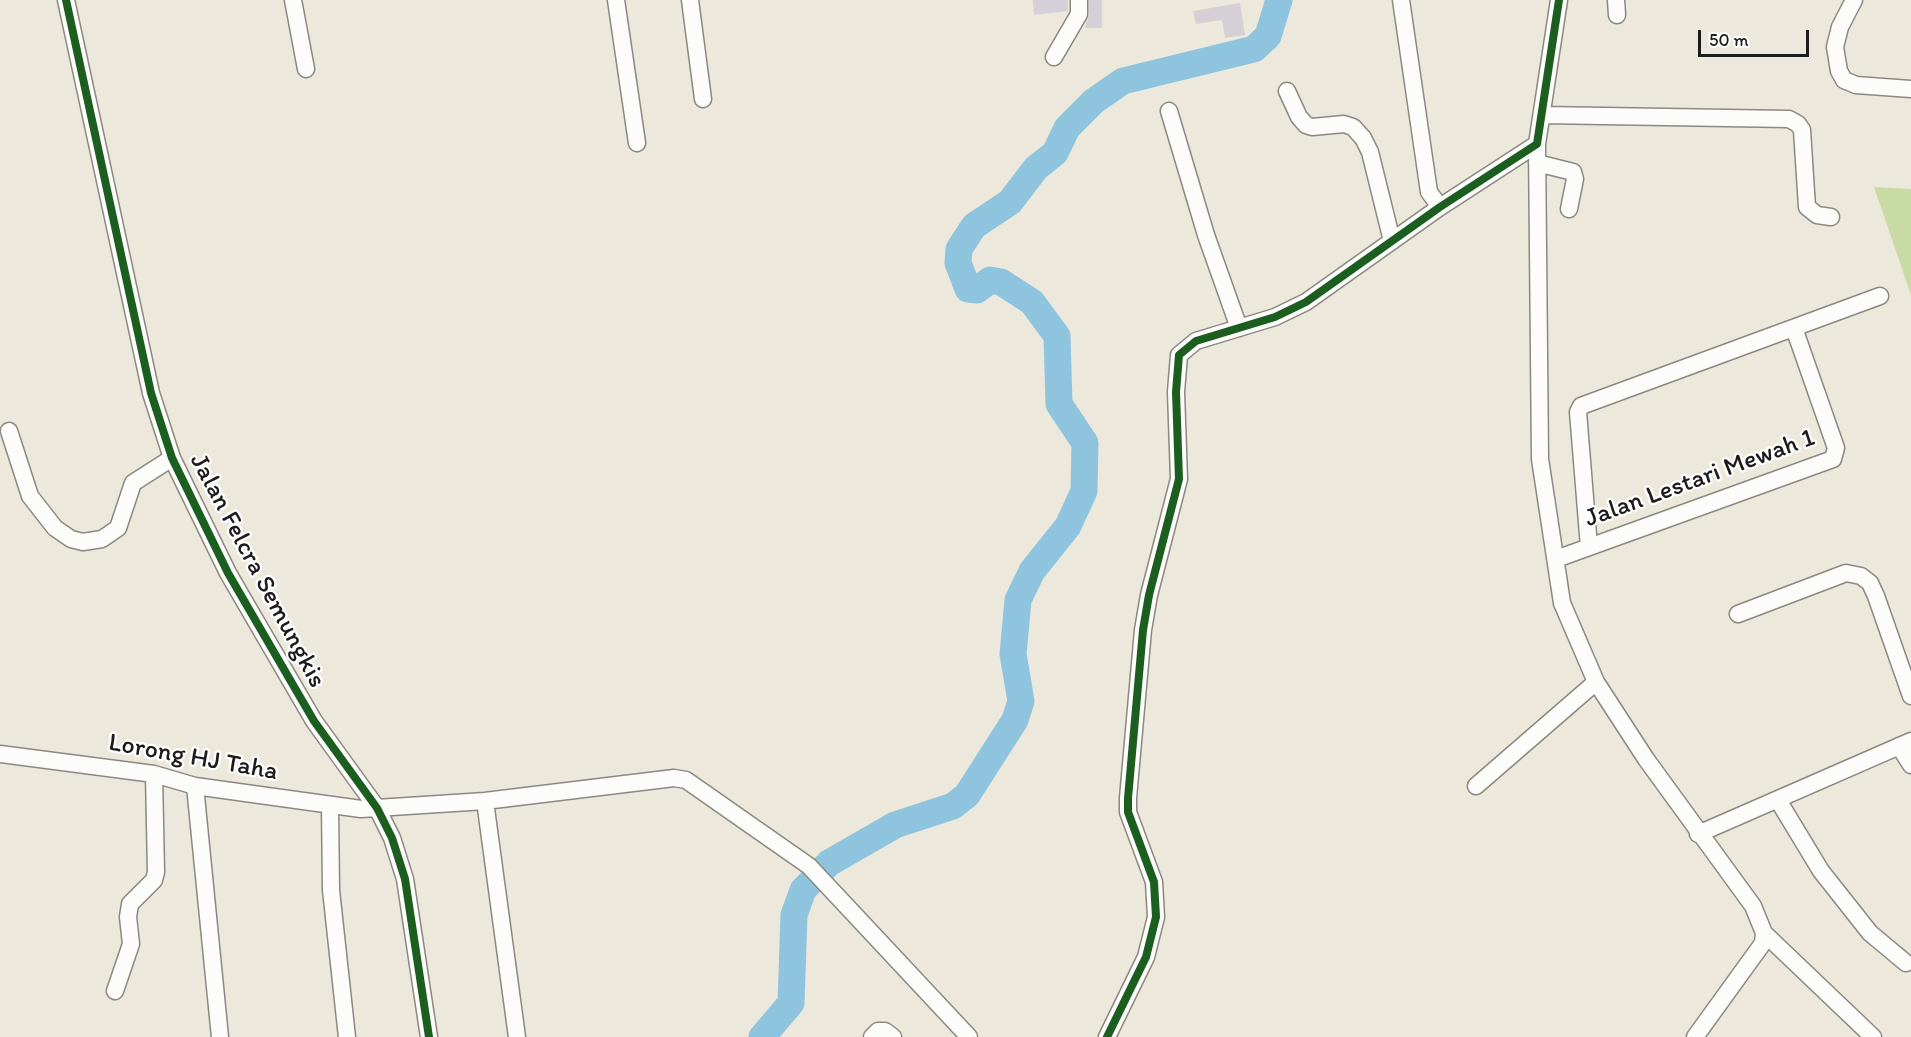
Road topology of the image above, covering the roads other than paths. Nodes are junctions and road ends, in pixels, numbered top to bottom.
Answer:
1 (66, 0) edge
2 (293, 0) edge
3 (616, 0) edge
4 (690, 0) edge
5 (1079, 0) edge
6 (1401, 0) edge
7 (1559, 0) edge
8 (1854, 0) edge
9 (1054, 57) dead end
10 (306, 69) dead end
11 (1911, 89) edge
12 (1287, 91) dead end
13 (703, 99) dead end
14 (1169, 111) dead end
15 (1542, 115) junction
16 (638, 143) dead end
17 (1537, 144) junction
18 (1537, 163) junction
19 (1440, 207) junction
20 (1569, 209) dead end
21 (1831, 217) dead end
22 (1392, 241) junction
23 (1880, 296) dead end
24 (1239, 328) junction
25 (1794, 328) junction
26 (9, 431) dead end
27 (172, 458) junction
28 (1589, 547) junction
29 (1556, 559) junction
30 (1738, 614) dead end
31 (1596, 682) junction
32 (1911, 696) edge
33 (1905, 743) edge
34 (0, 754) edge
35 (1911, 765) edge
36 (154, 774) junction
37 (195, 786) junction
38 (1476, 786) dead end
39 (1778, 800) junction
40 (485, 801) junction
41 (330, 806) junction
42 (377, 808) junction
43 (1698, 834) junction
44 (1764, 933) junction
45 (1906, 963) dead end
46 (115, 991) dead end
47 (220, 1037) edge
48 (347, 1037) edge
49 (429, 1037) edge
50 (517, 1037) edge
51 (872, 1037) edge
52 (893, 1037) edge
53 (969, 1037) edge
54 (1107, 1037) edge
55 (1695, 1037) edge
56 (1873, 1037) edge

1 - 27 street, Jalan Felcra Semungkis
2 - 10 street
3 - 16 street
4 - 13 street
5 - 9 street
6 - 19 street
7 - 15 street
8 - 11 street
12 - 22 street
14 - 24 street
15 - 17 street
15 - 21 street
17 - 18 street
17 - 19 street
18 - 20 street
18 - 29 street
19 - 22 street
22 - 24 street
23 - 25 street
24 - 54 street
25 - 28 street
25 - 28 street, Jalan Lestari Mewah 1
26 - 27 street
27 - 42 street, Jalan Felcra Semungkis
28 - 29 street, Jalan Lestari Mewah 1
29 - 31 street
30 - 32 street
31 - 38 street
31 - 43 street
33 - 35 street
33 - 39 street
34 - 36 street, Lorong HJ Taha
36 - 37 street, Lorong HJ Taha
36 - 46 street
37 - 41 street, Lorong HJ Taha
37 - 47 street
39 - 43 street
39 - 45 street
40 - 42 street, Lorong HJ Taha
40 - 50 street
40 - 53 street, Lorong HJ Taha
41 - 42 street, Lorong HJ Taha
41 - 48 street
42 - 49 street, Jalan Felcra Semungkis
43 - 44 street
44 - 55 street
44 - 56 street
51 - 52 street

